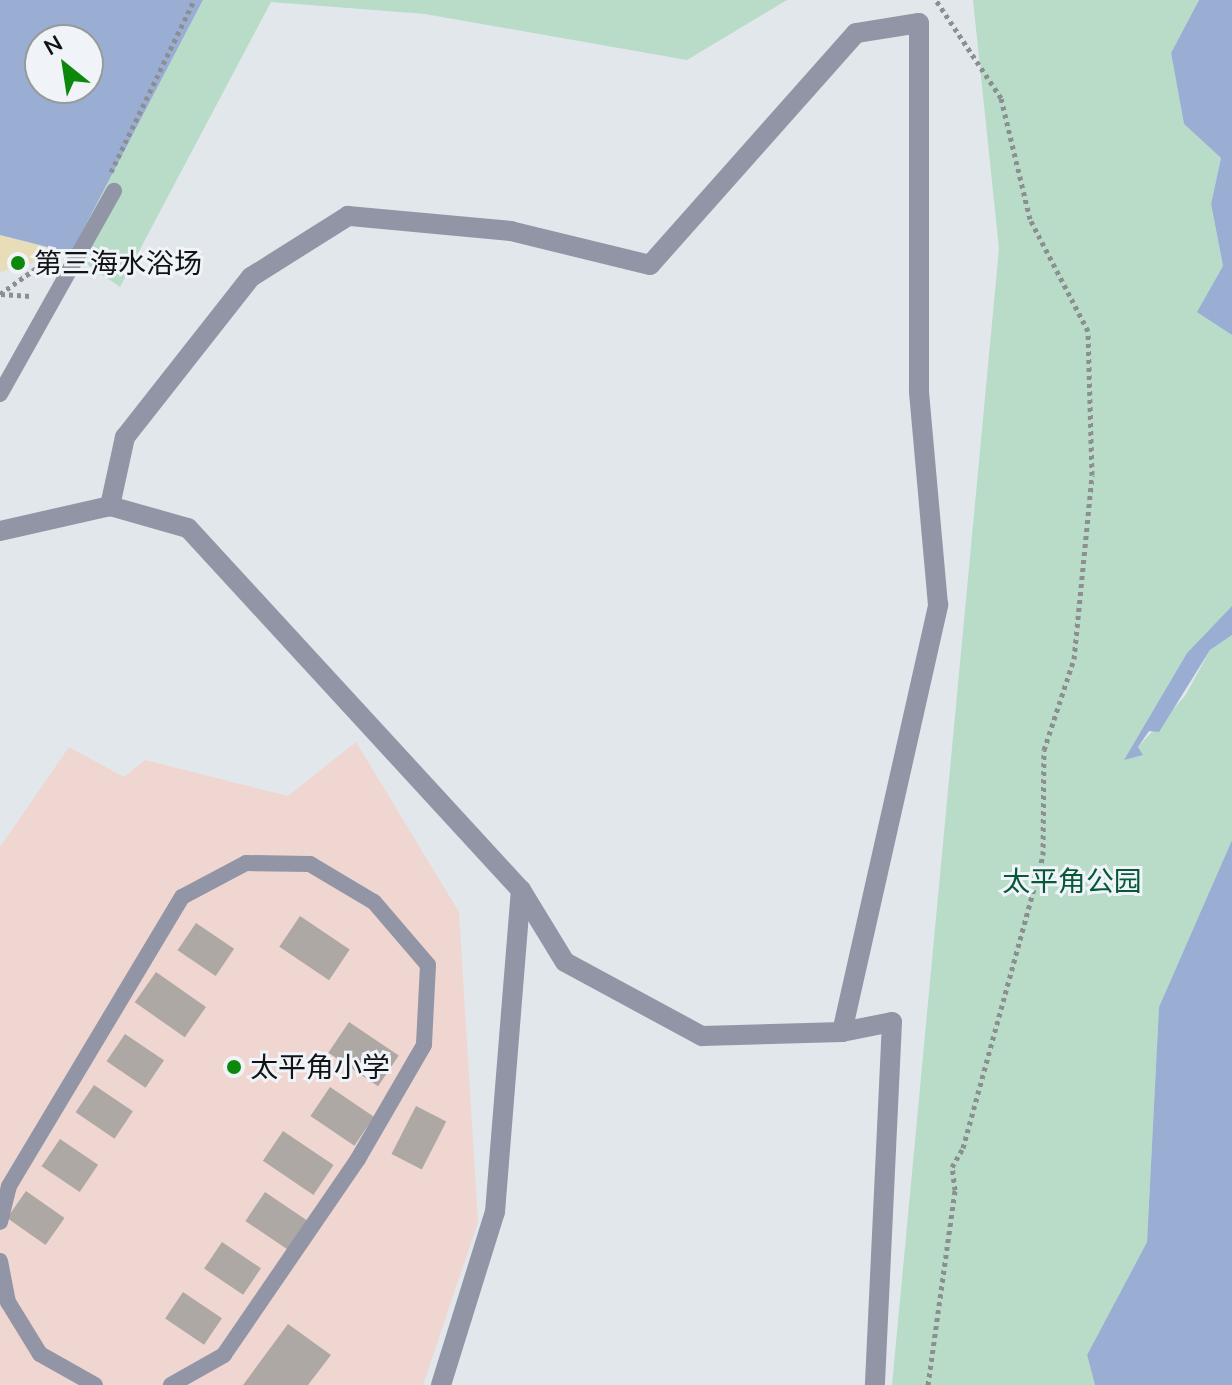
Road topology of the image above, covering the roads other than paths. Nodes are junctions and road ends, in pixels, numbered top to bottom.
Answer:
1 (110, 186) road end
2 (0, 394) edge
3 (110, 506) junction
4 (0, 531) edge
5 (521, 890) junction
6 (842, 1032) junction
7 (0, 1222) edge
8 (0, 1261) edge
9 (95, 1385) edge
10 (171, 1385) edge
11 (441, 1385) edge
12 (875, 1385) edge

1 - 2 lane
3 - 4 street
3 - 5 street
3 - 6 street
5 - 6 street
5 - 11 street
6 - 12 street
7 - 10 lane
8 - 9 lane

